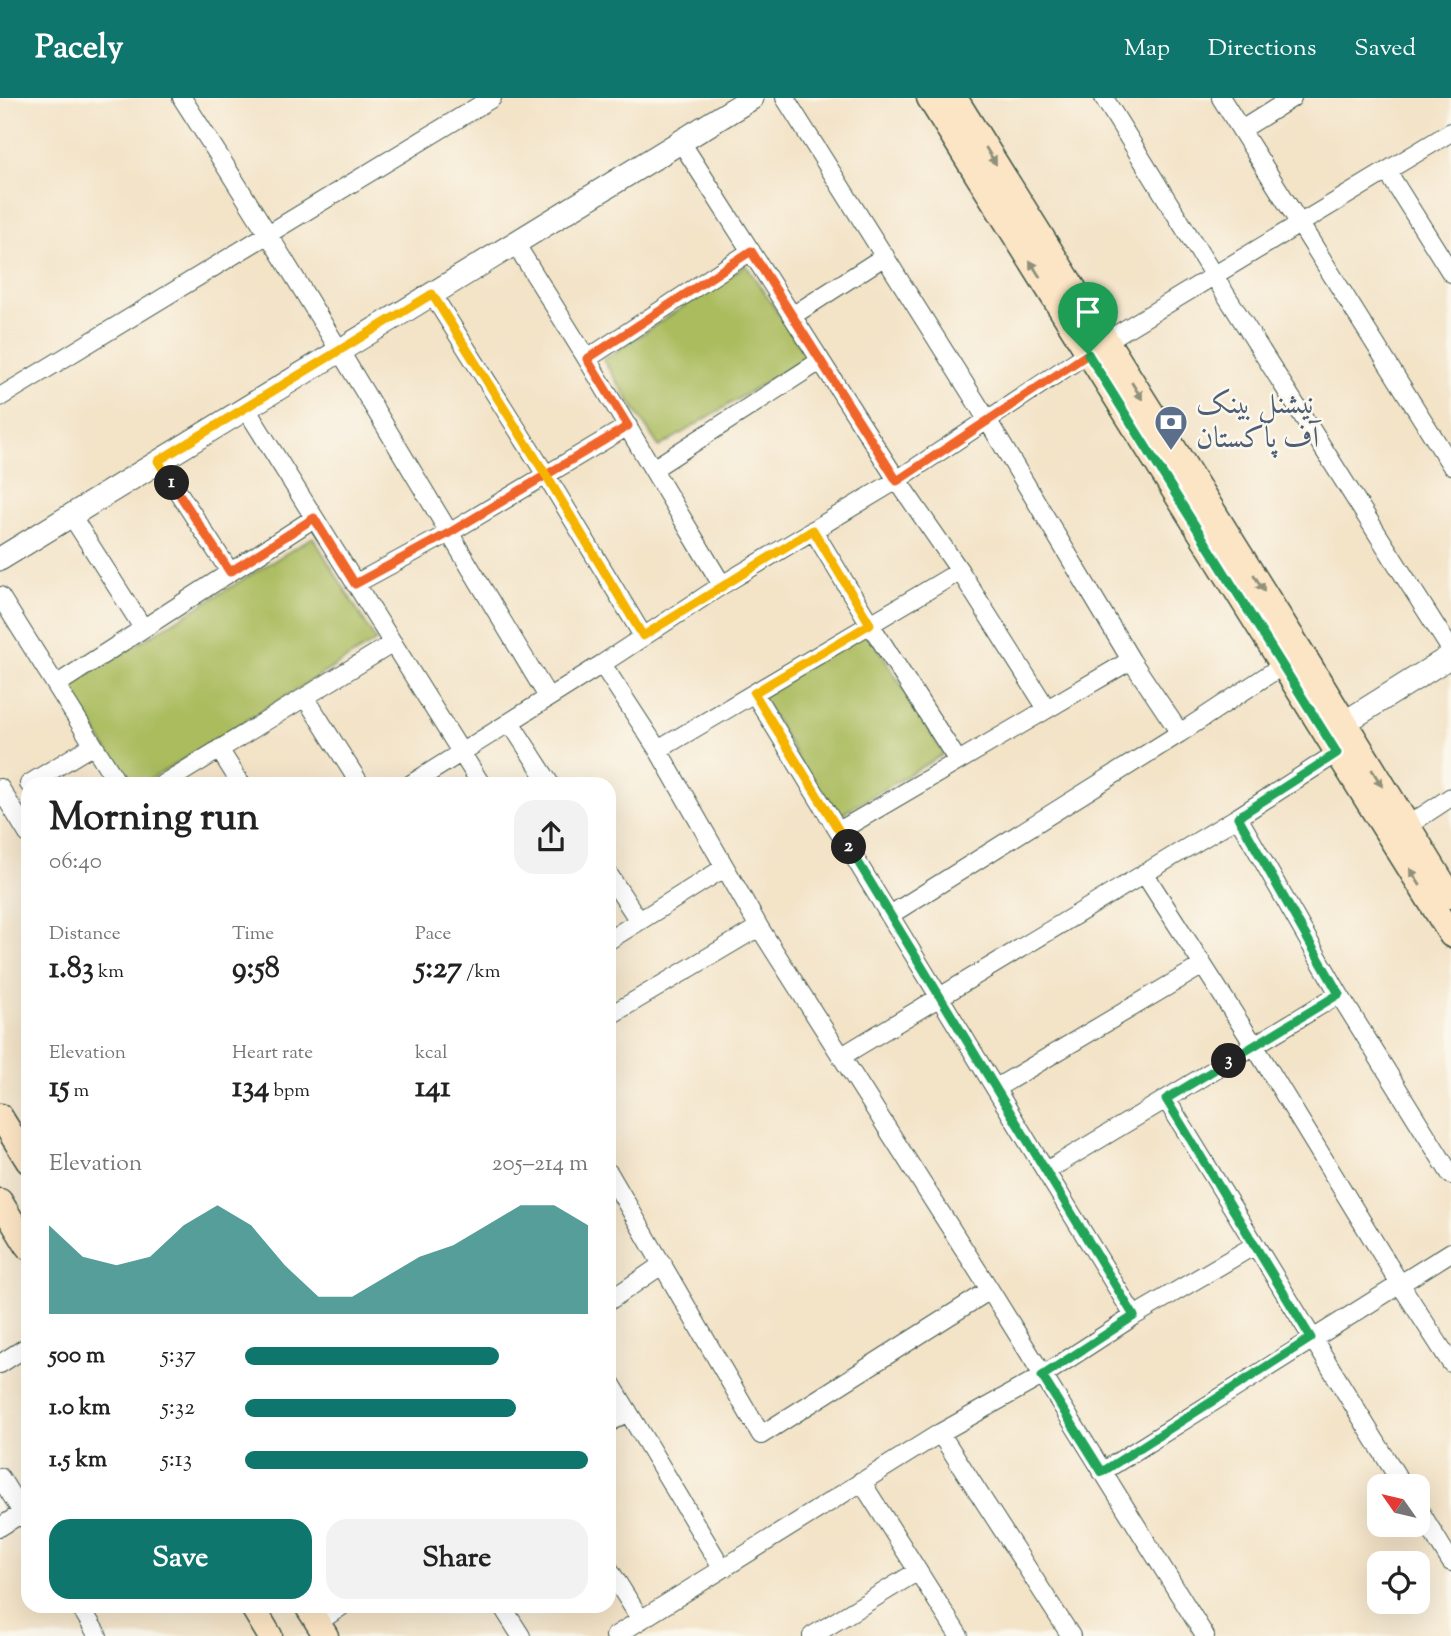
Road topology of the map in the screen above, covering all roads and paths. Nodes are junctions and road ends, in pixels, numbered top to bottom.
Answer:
1 (182, 98) edge
2 (492, 98) edge
3 (752, 98) edge
4 (785, 98) edge
5 (929, 98) edge
6 (956, 98) edge
7 (1104, 98) edge
8 (1221, 98) edge
9 (1292, 98) edge
10 (1241, 130) junction
11 (1451, 132) edge
12 (681, 142) junction
13 (1387, 171) junction
14 (1300, 224) junction
15 (270, 234) junction
16 (515, 243) junction
17 (751, 251) junction
18 (885, 257) junction
19 (1451, 273) edge
20 (1214, 276) junction
21 (432, 294) junction
22 (792, 316) junction
23 (1097, 348) junction
24 (338, 351) junction
25 (587, 359) junction
26 (820, 360) junction
27 (0, 397) edge
28 (245, 407) junction
29 (988, 421) junction
30 (628, 426) junction
31 (158, 461) junction
32 (1451, 465) edge
33 (653, 469) junction
34 (546, 475) junction
35 (897, 481) junction
36 (71, 515) junction
37 (314, 518) junction
38 (813, 530) junction
39 (449, 533) junction
40 (0, 558) edge
41 (960, 571) junction
42 (230, 572) junction
43 (355, 584) junction
44 (722, 585) junction
45 (0, 596) edge
46 (870, 624) junction
47 (144, 628) junction
48 (643, 636) junction
49 (393, 643) junction
50 (1451, 650) edge
51 (1451, 656) edge
52 (1131, 660) junction
53 (602, 664) junction
54 (1283, 665) junction
55 (56, 685) junction
56 (754, 693) junction
57 (305, 697) junction
58 (548, 697) junction
59 (1047, 709) junction
60 (510, 722) junction
61 (1344, 723) junction
62 (1180, 733) junction
63 (93, 745) junction
64 (219, 750) junction
65 (657, 750) junction
66 (461, 753) junction
67 (1337, 753) junction
68 (958, 761) junction
69 (40, 777) edge
70 (114, 777) edge
71 (175, 777) edge
72 (236, 777) edge
73 (356, 777) edge
74 (422, 777) edge
75 (476, 777) edge
76 (545, 777) edge
77 (21, 787) edge
78 (3, 793) edge
79 (1451, 797) edge
80 (1238, 817) junction
81 (21, 823) edge
82 (1406, 826) junction
83 (839, 831) junction
84 (724, 868) junction
85 (1144, 873) junction
86 (616, 886) edge
87 (1451, 896) edge
88 (890, 915) junction
89 (639, 921) junction
90 (759, 926) junction
91 (1451, 935) edge
92 (616, 936) edge
93 (1203, 965) junction
94 (1339, 994) junction
95 (940, 996) junction
96 (616, 1012) edge
97 (1255, 1045) junction
98 (842, 1056) junction
99 (996, 1088) junction
100 (1166, 1099) junction
101 (0, 1116) edge
102 (21, 1150) edge
103 (1046, 1171) junction
104 (1451, 1175) edge
105 (616, 1184) edge
106 (0, 1201) edge
107 (21, 1236) edge
108 (1255, 1245) junction
109 (1451, 1252) edge
110 (663, 1264) junction
111 (1400, 1284) junction
112 (990, 1290) junction
113 (616, 1296) edge
114 (1134, 1316) junction
115 (1311, 1338) junction
116 (21, 1350) edge
117 (1451, 1363) edge
118 (0, 1364) edge
119 (1042, 1376) junction
120 (616, 1391) edge
121 (628, 1411) junction
122 (616, 1419) edge
123 (940, 1433) junction
124 (1102, 1472) junction
125 (1396, 1474) edge
126 (0, 1477) edge
127 (862, 1481) junction
128 (21, 1511) edge
129 (21, 1519) edge
130 (0, 1527) edge
131 (1430, 1528) edge
132 (1451, 1562) edge
133 (722, 1568) junction
134 (918, 1571) junction
135 (616, 1580) edge
136 (84, 1613) edge
137 (256, 1613) edge
138 (506, 1613) edge
139 (641, 1620) junction
140 (98, 1636) edge
141 (270, 1636) edge
142 (521, 1636) edge
143 (615, 1636) edge
144 (812, 1636) edge
145 (959, 1636) edge
146 (1070, 1636) edge
147 (1205, 1636) edge

1 - 15 street
2 - 15 street
3 - 12 street
4 - 18 street
23 -> 5 main road
6 -> 23 main road
7 - 20 street
8 - 10 street
9 - 10 street
10 - 14 street
11 - 13 street
12 - 16 street
12 - 17 street
13 - 14 street
13 - 19 street
14 - 20 street
14 - 32 street
15 - 24 street
15 - 27 street
16 - 21 street
16 - 25 street
17 - 22 street
17 - 25 street
18 - 22 street
18 - 29 street
20 - 23 street
20 - 50 street
21 - 24 street
21 - 34 street
22 - 26 street
23 - 29 street
23 - 54 main road
23 -> 61 main road
24 - 28 street
24 - 39 street
25 - 30 street
26 - 33 street
26 - 35 street
28 - 31 street
28 - 37 street
29 - 35 street
29 - 52 street
30 - 33 street
30 - 34 street
31 - 36 street
31 - 42 street
33 - 44 street
34 - 39 street
34 - 48 street
35 - 38 street
35 - 41 street
36 - 40 street
36 - 47 street
37 - 42 street
37 - 43 street
38 - 44 street
38 - 46 street
39 - 43 street
39 - 58 street
41 - 46 street
41 - 59 street
42 - 47 street
43 - 49 street
44 - 48 street
45 - 55 street
46 - 56 street
46 - 68 street
47 - 55 street
48 - 53 street
49 - 57 street
49 - 66 street
51 - 61 street
52 - 59 street
52 - 62 street
53 - 58 street
53 - 65 street
54 - 62 street
54 - 67 main road
55 - 63 street
56 - 65 street
56 - 83 street
57 - 64 street
57 - 73 street
58 - 60 street
59 - 68 street
60 - 66 street
60 - 76 street
61 -> 82 main road
62 - 88 street
63 - 69 street
63 - 70 street
64 - 71 street
64 - 72 street
65 - 84 street
66 - 74 street
66 - 75 street
67 - 80 street
91 -> 67 main road
68 - 83 street
77 - 78 street
78 - 81 street
79 - 82 street
80 - 85 street
80 - 94 street
82 - 87 main road
83 - 88 street
84 - 89 street
84 - 90 street
85 - 93 street
85 - 95 street
86 - 89 street
88 - 95 street
89 - 92 street
90 - 96 street
90 - 98 street
93 - 97 street
93 - 99 street
94 - 97 street
94 - 104 street
95 - 98 street
95 - 99 street
97 - 100 street
97 - 111 street
98 - 112 street
99 - 103 street
100 - 103 street
100 - 108 street
101 - 102 main road
103 - 114 street
105 - 110 street
106 - 107 main road
108 - 114 street
108 - 115 street
109 - 111 street
110 - 112 street
110 - 113 street
111 - 115 street
111 - 117 street
112 - 119 street
114 - 119 street
115 - 124 street
115 - 125 street
116 - 118 street
119 - 123 street
119 - 124 street
120 - 121 street
121 - 122 street
121 - 133 street
123 - 127 street
123 - 146 street
124 - 147 street
126 - 128 street
127 - 133 street
127 - 134 street
129 - 130 street
131 - 132 street
133 - 139 street
134 - 144 street
134 - 145 street
135 - 139 street
136 - 140 street
137 - 141 main road
138 - 142 street
139 - 143 street

